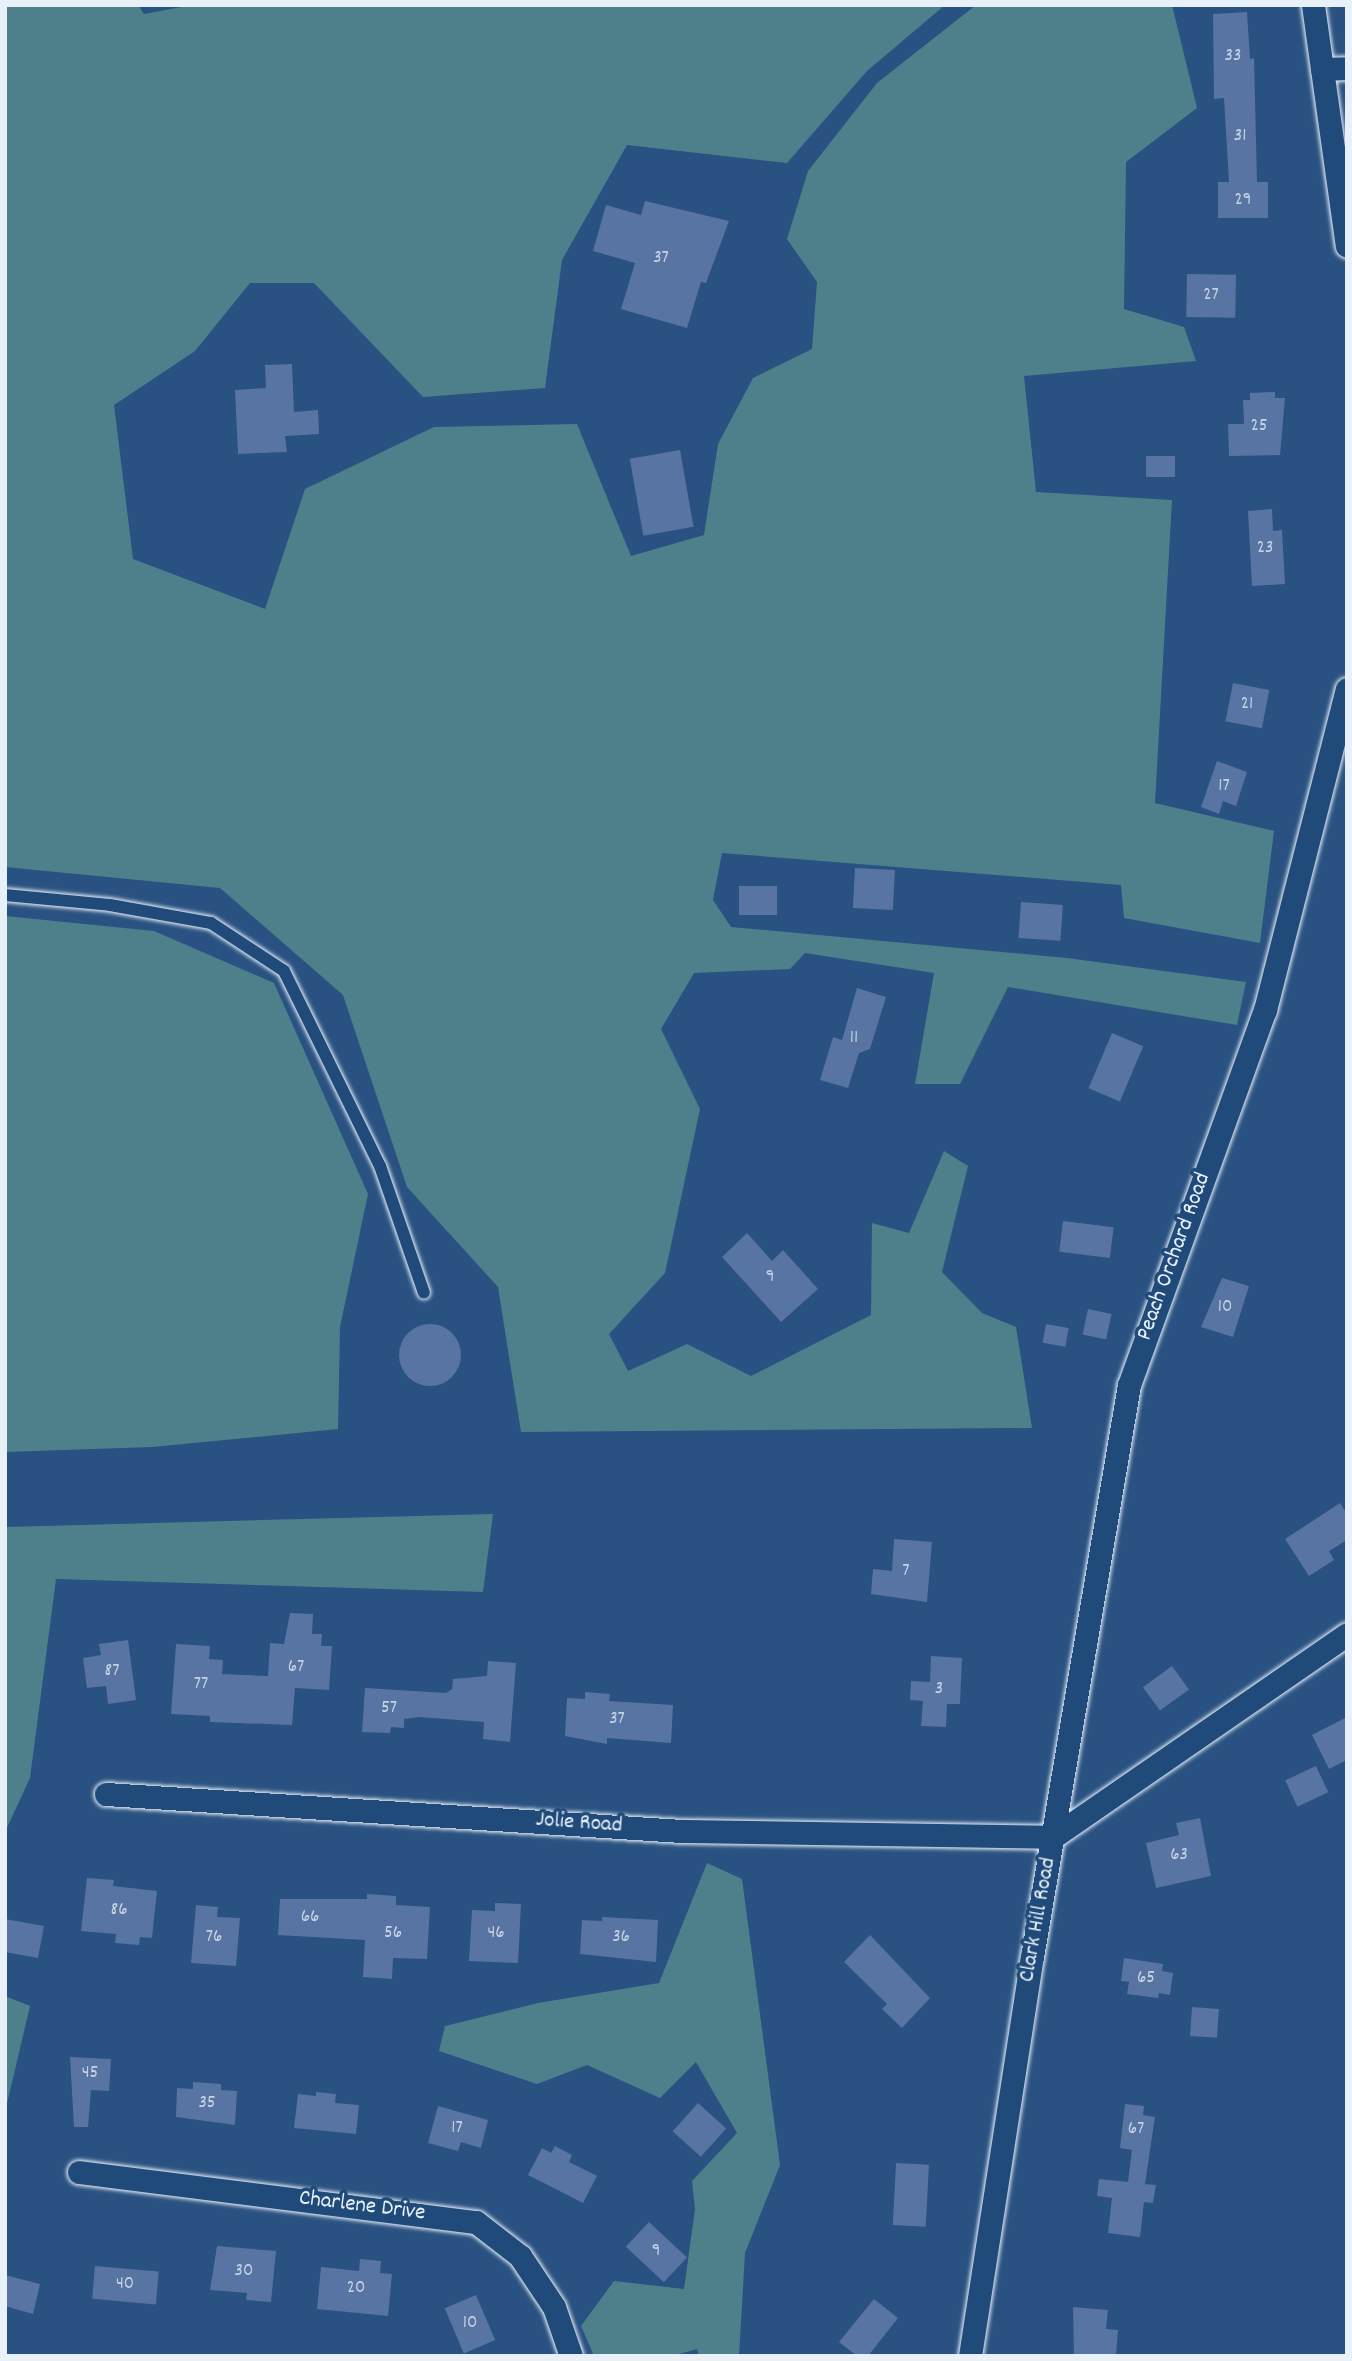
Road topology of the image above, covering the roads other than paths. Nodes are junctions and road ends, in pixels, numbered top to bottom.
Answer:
1 (1313, 5) edge
2 (1347, 68) edge
3 (1322, 69) junction
4 (1347, 246) edge
5 (1347, 689) edge
6 (5, 895) edge
7 (424, 1293) dead end
8 (1347, 1634) edge
9 (106, 1794) dead end
10 (1053, 1837) junction
11 (79, 2172) dead end
12 (571, 2356) edge
13 (970, 2356) edge

1 - 3 street
2 - 3 street
3 - 4 street
5 - 10 street, Peach Orchard Road
6 - 7 lane
8 - 10 street, Clark Hill Road
9 - 10 street, Jolie Road
10 - 13 street, Clark Hill Road
11 - 12 street, Charlene Drive

